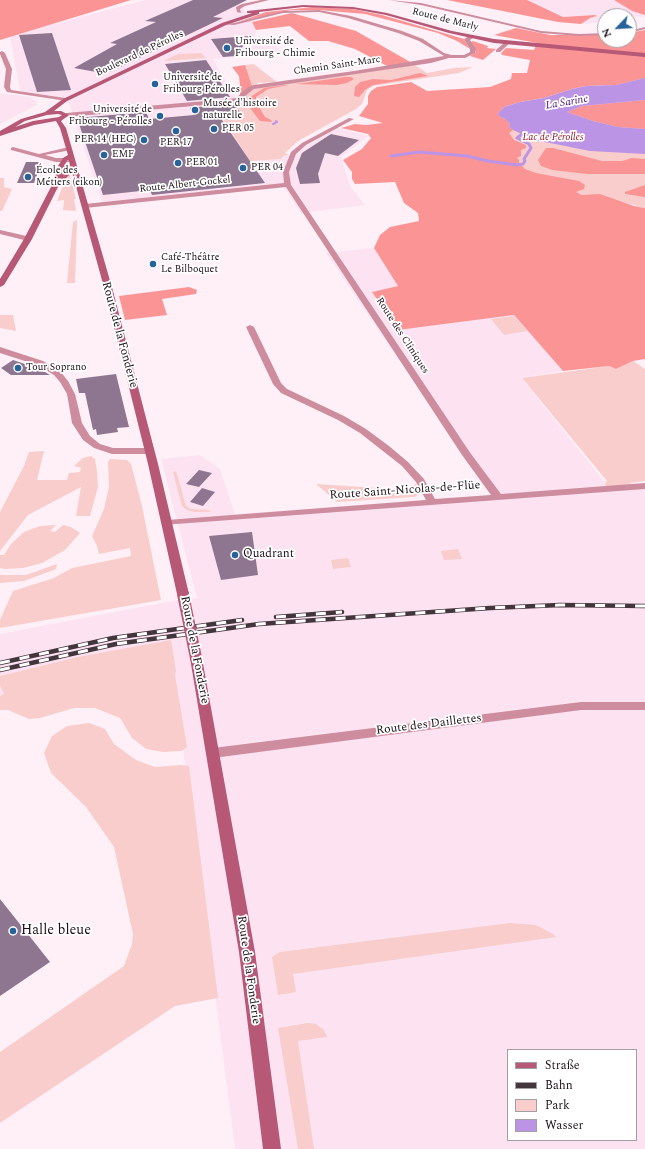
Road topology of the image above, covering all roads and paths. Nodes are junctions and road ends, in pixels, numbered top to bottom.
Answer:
1 (267, 0) edge
2 (390, 0) edge
3 (280, 8) junction
4 (238, 14) junction
5 (248, 14) junction
6 (224, 24) junction
7 (597, 34) edge
8 (471, 37) junction
9 (507, 43) junction
10 (498, 51) dead end
11 (2, 53) dead end
12 (645, 55) edge
13 (447, 57) junction
14 (65, 100) junction
15 (59, 112) junction
16 (66, 115) junction
17 (45, 116) junction
18 (351, 119) dead end
19 (58, 120) junction
20 (0, 133) edge
21 (13, 149) dead end
22 (31, 153) junction
23 (71, 158) junction
24 (64, 160) junction
25 (56, 184) junction
26 (288, 185) junction
27 (85, 206) junction
28 (0, 232) edge
29 (28, 239) junction
30 (0, 285) edge
31 (250, 327) dead end
32 (0, 350) edge
33 (149, 451) junction
34 (645, 486) edge
35 (498, 497) junction
36 (432, 502) junction
37 (167, 523) junction
38 (645, 706) edge
39 (213, 753) junction
40 (272, 1149) edge

1 - 4 street
2 - 7 street
3 - 5 main road, Route de Marly
3 - 5 main road, Route de Marly
3 - 8 main road, Route de Marly
4 - 5 main road
4 - 6 main road
5 - 6 main road
6 - 13 street
6 - 14 main road, Boulevard de Pérolles
8 - 9 main road, Route de Marly
8 - 13 street, Chemin Saint-Marc
9 - 10 street
9 - 12 main road, Route de Marly
11 - 14 street
13 - 16 street, Chemin Saint-Marc
14 - 15 main road
14 - 17 main road, Boulevard de Pérolles
15 - 16 main road
15 - 17 main road
16 - 19 main road
17 - 19 main road
17 - 20 main road
18 - 26 street
19 - 23 main road, Route de la Fonderie
21 - 22 street
22 - 23 street
22 - 24 street
23 - 24 street
23 - 25 main road
23 - 27 main road, Route de la Fonderie
24 - 25 main road
25 - 29 main road
26 - 27 street, Route Albert-Gockel
26 - 35 street, Route des Cliniques
27 - 33 main road, Route de la Fonderie
28 - 29 street
29 - 30 main road
31 - 36 street
32 - 33 street
33 - 37 main road, Route de la Fonderie
34 - 35 street, Route Saint-Nicolas-de-Flüe
35 - 36 street, Route Saint-Nicolas-de-Flüe
36 - 37 street, Route Saint-Nicolas-de-Flüe
37 - 39 main road, Route de la Fonderie, bridge
38 - 39 street, Route des Daillettes
39 - 40 main road, Route de la Fonderie

